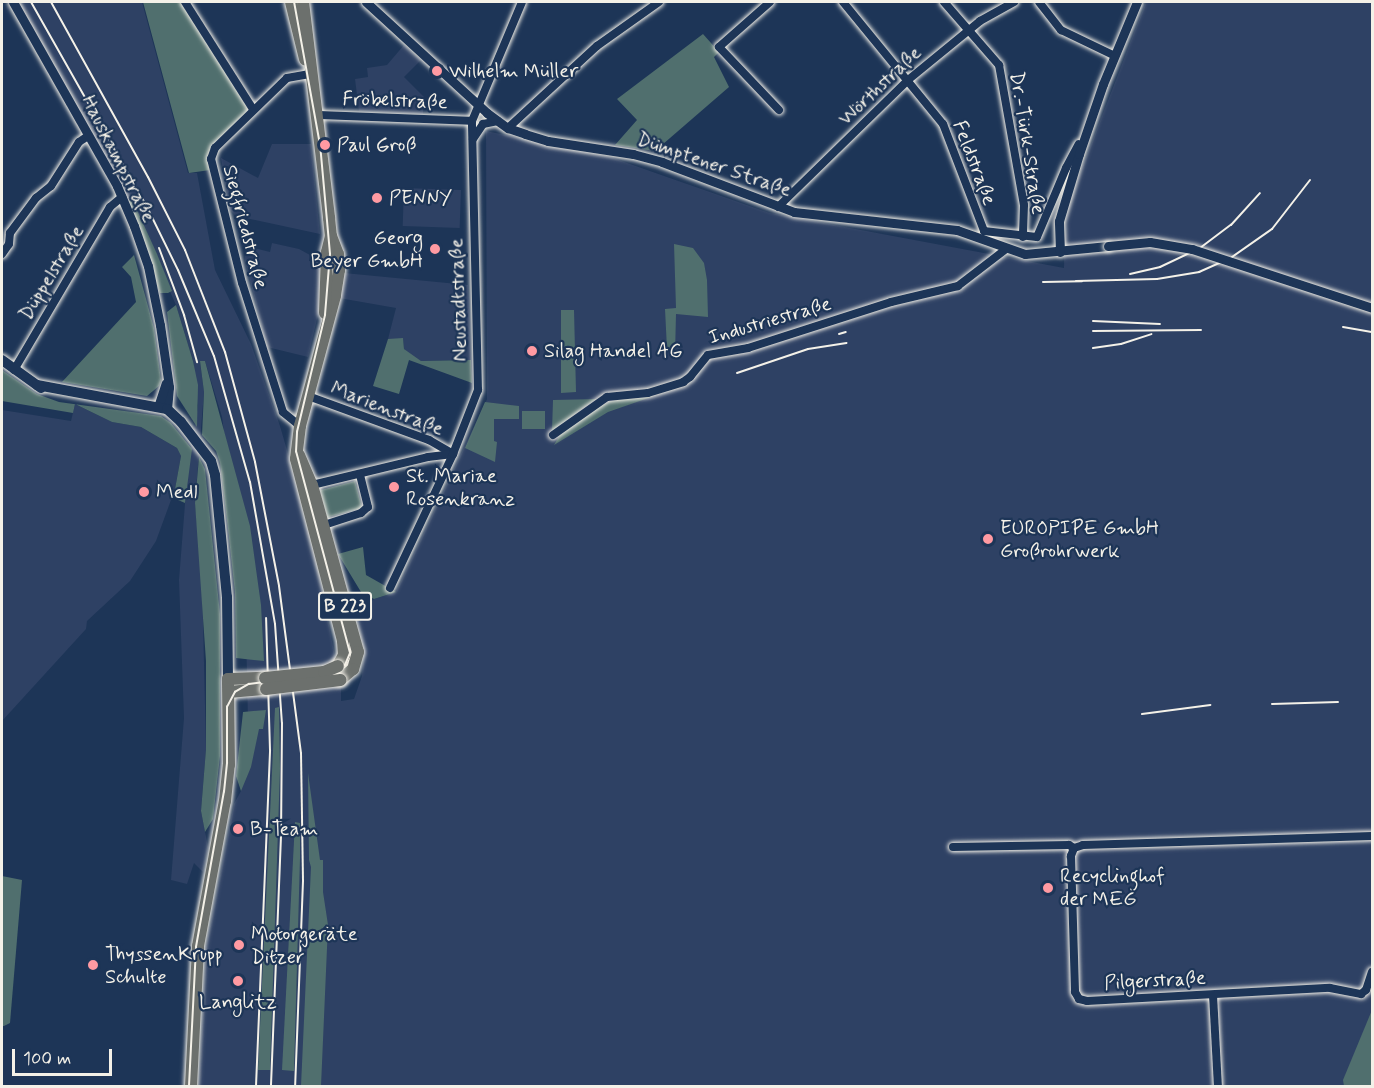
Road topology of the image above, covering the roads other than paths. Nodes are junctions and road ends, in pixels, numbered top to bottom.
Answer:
1 (13, 2) edge
2 (185, 2) edge
3 (291, 2) edge
4 (303, 2) edge
5 (366, 2) edge
6 (522, 2) edge
7 (659, 2) edge
8 (770, 2) edge
9 (843, 2) edge
10 (944, 2) edge
11 (1014, 2) edge
12 (1039, 2) edge
13 (1137, 2) edge
14 (970, 29) junction
15 (1115, 56) junction
16 (310, 74) junction
17 (908, 80) junction
18 (477, 105) junction
19 (253, 109) junction
20 (779, 110) dead end
21 (317, 115) junction
22 (472, 121) junction
23 (498, 122) junction
24 (508, 128) junction
25 (1086, 132) junction
26 (88, 136) junction
27 (471, 143) junction
28 (122, 197) junction
29 (778, 207) junction
30 (1023, 237) junction
31 (1006, 249) junction
32 (1060, 252) junction
33 (2, 254) edge
34 (1372, 308) edge
35 (2, 360) edge
36 (14, 370) junction
37 (308, 396) junction
38 (163, 408) junction
39 (295, 423) junction
40 (552, 435) dead end
41 (429, 440) junction
42 (298, 454) junction
43 (453, 454) junction
44 (428, 457) junction
45 (360, 474) junction
46 (312, 485) junction
47 (321, 526) junction
48 (390, 588) dead end
49 (266, 684) junction
50 (228, 686) junction
51 (1372, 836) edge
52 (953, 847) dead end
53 (1074, 848) junction
54 (1372, 972) edge
55 (1213, 995) junction
56 (190, 1086) edge
57 (1218, 1086) edge

1 - 26 street, Hauskampstraße
2 - 19 street
3 - 16 main road, B 223
4 - 16 main road, B 223
5 - 18 street, Dümptener Straße
6 - 18 street, Neustadtstraße
7 - 24 street
8 - 20 street
9 - 17 street, Feldstraße
10 - 14 street, Dr.-Türk-Straße
11 - 14 street, Wörthstraße
12 - 15 street
13 - 15 street
14 - 17 street, Wörthstraße
14 - 30 street, Dr.-Türk-Straße
15 - 25 street
16 - 19 street, Siegfriedstraße
16 - 21 main road, B 223
17 - 29 street, Wörthstraße
17 - 30 street, Feldstraße
18 - 22 street, Neustadtstraße
18 - 23 street, Dümptener Straße
19 - 39 street, Siegfriedstraße
21 - 22 street, Fröbelstraße
21 - 37 main road, B 223
22 - 27 street, Neustadtstraße
23 - 24 street, Dümptener Straße
23 - 27 street
24 - 29 street, Dümptener Straße
25 - 30 street
25 - 32 street
26 - 28 street, Hauskampstraße
26 - 33 street
27 - 43 street, Neustadtstraße
28 - 36 street, Düppelstraße
28 - 38 street, Hauskampstraße
29 - 31 street, Dümptener Straße
31 - 32 street, Dümptener Straße
31 - 40 street, Industriestraße
32 - 34 street, Dümptener Straße, bridge
35 - 36 main road
36 - 38 main road
37 - 39 main road, B 223
37 - 41 street, Marienstraße
38 - 50 main road
39 - 42 main road, B 223
41 - 43 street, Marienstraße
41 - 44 street
42 - 46 main road, B 223
42 - 49 main road, B 223, bridge
43 - 44 street
43 - 48 street, Neustadtstraße
44 - 45 street
45 - 46 street
45 - 47 street
46 - 47 main road, B 223
47 - 49 main road, B 223, bridge
49 - 50 main road, B 223
50 - 56 main road
51 - 53 street
52 - 53 street
53 - 55 street, Pilgerstraße
54 - 55 street, Pilgerstraße
55 - 57 street

